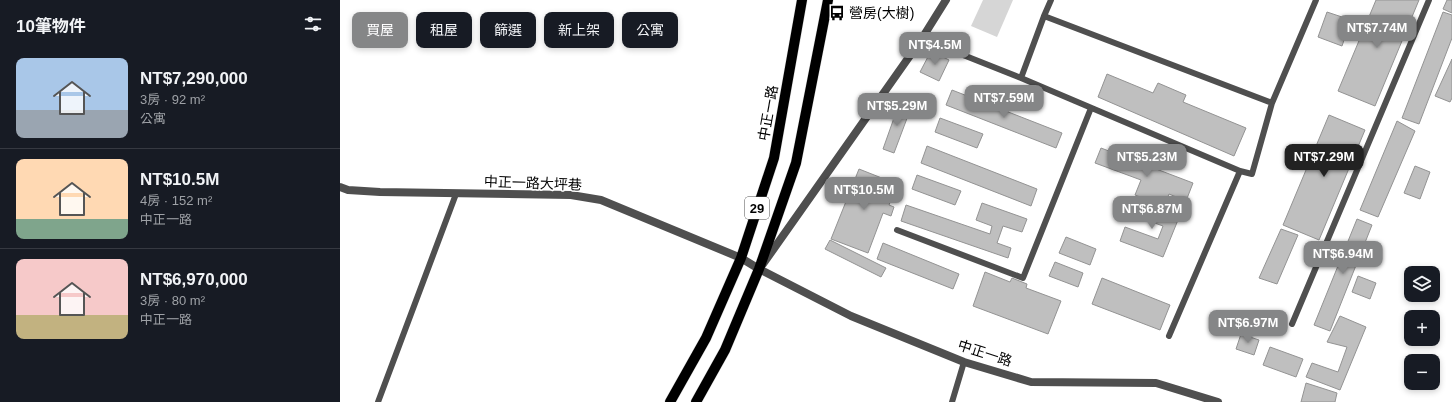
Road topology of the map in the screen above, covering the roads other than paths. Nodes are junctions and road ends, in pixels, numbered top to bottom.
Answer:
1 (802, 0) edge
2 (828, 0) edge
3 (946, 0) edge
4 (1051, 0) edge
5 (1316, 0) edge
6 (1430, 0) edge
7 (1044, 16) junction
8 (948, 49) dead end
9 (1021, 78) junction
10 (1272, 103) junction
11 (1091, 108) junction
12 (1240, 171) junction
13 (340, 187) edge
14 (456, 194) junction
15 (896, 230) dead end
16 (741, 258) junction
17 (759, 269) junction
18 (1292, 324) dead end
19 (1169, 336) dead end
20 (964, 362) junction
21 (378, 402) edge
22 (670, 402) edge
23 (696, 402) edge
24 (952, 402) edge
25 (1218, 402) edge

1 - 16 main road, 中正一路 / 29
2 - 17 main road, 29
3 - 17 street
4 - 7 lane
5 - 10 lane
6 - 18 lane
7 - 9 lane
7 - 10 lane
8 - 9 lane
9 - 11 lane
10 - 12 lane
11 - 12 lane
11 - 15 lane
12 - 19 lane
13 - 14 street, 中正一路大坪巷
14 - 16 street, 中正一路大坪巷
14 - 21 lane
16 - 17 street, 中正一路大坪巷
16 - 22 main road, 中正一路 / 29
17 - 20 street, 中正一路
17 - 23 main road, 29
20 - 24 lane
20 - 25 street, 中正一路

